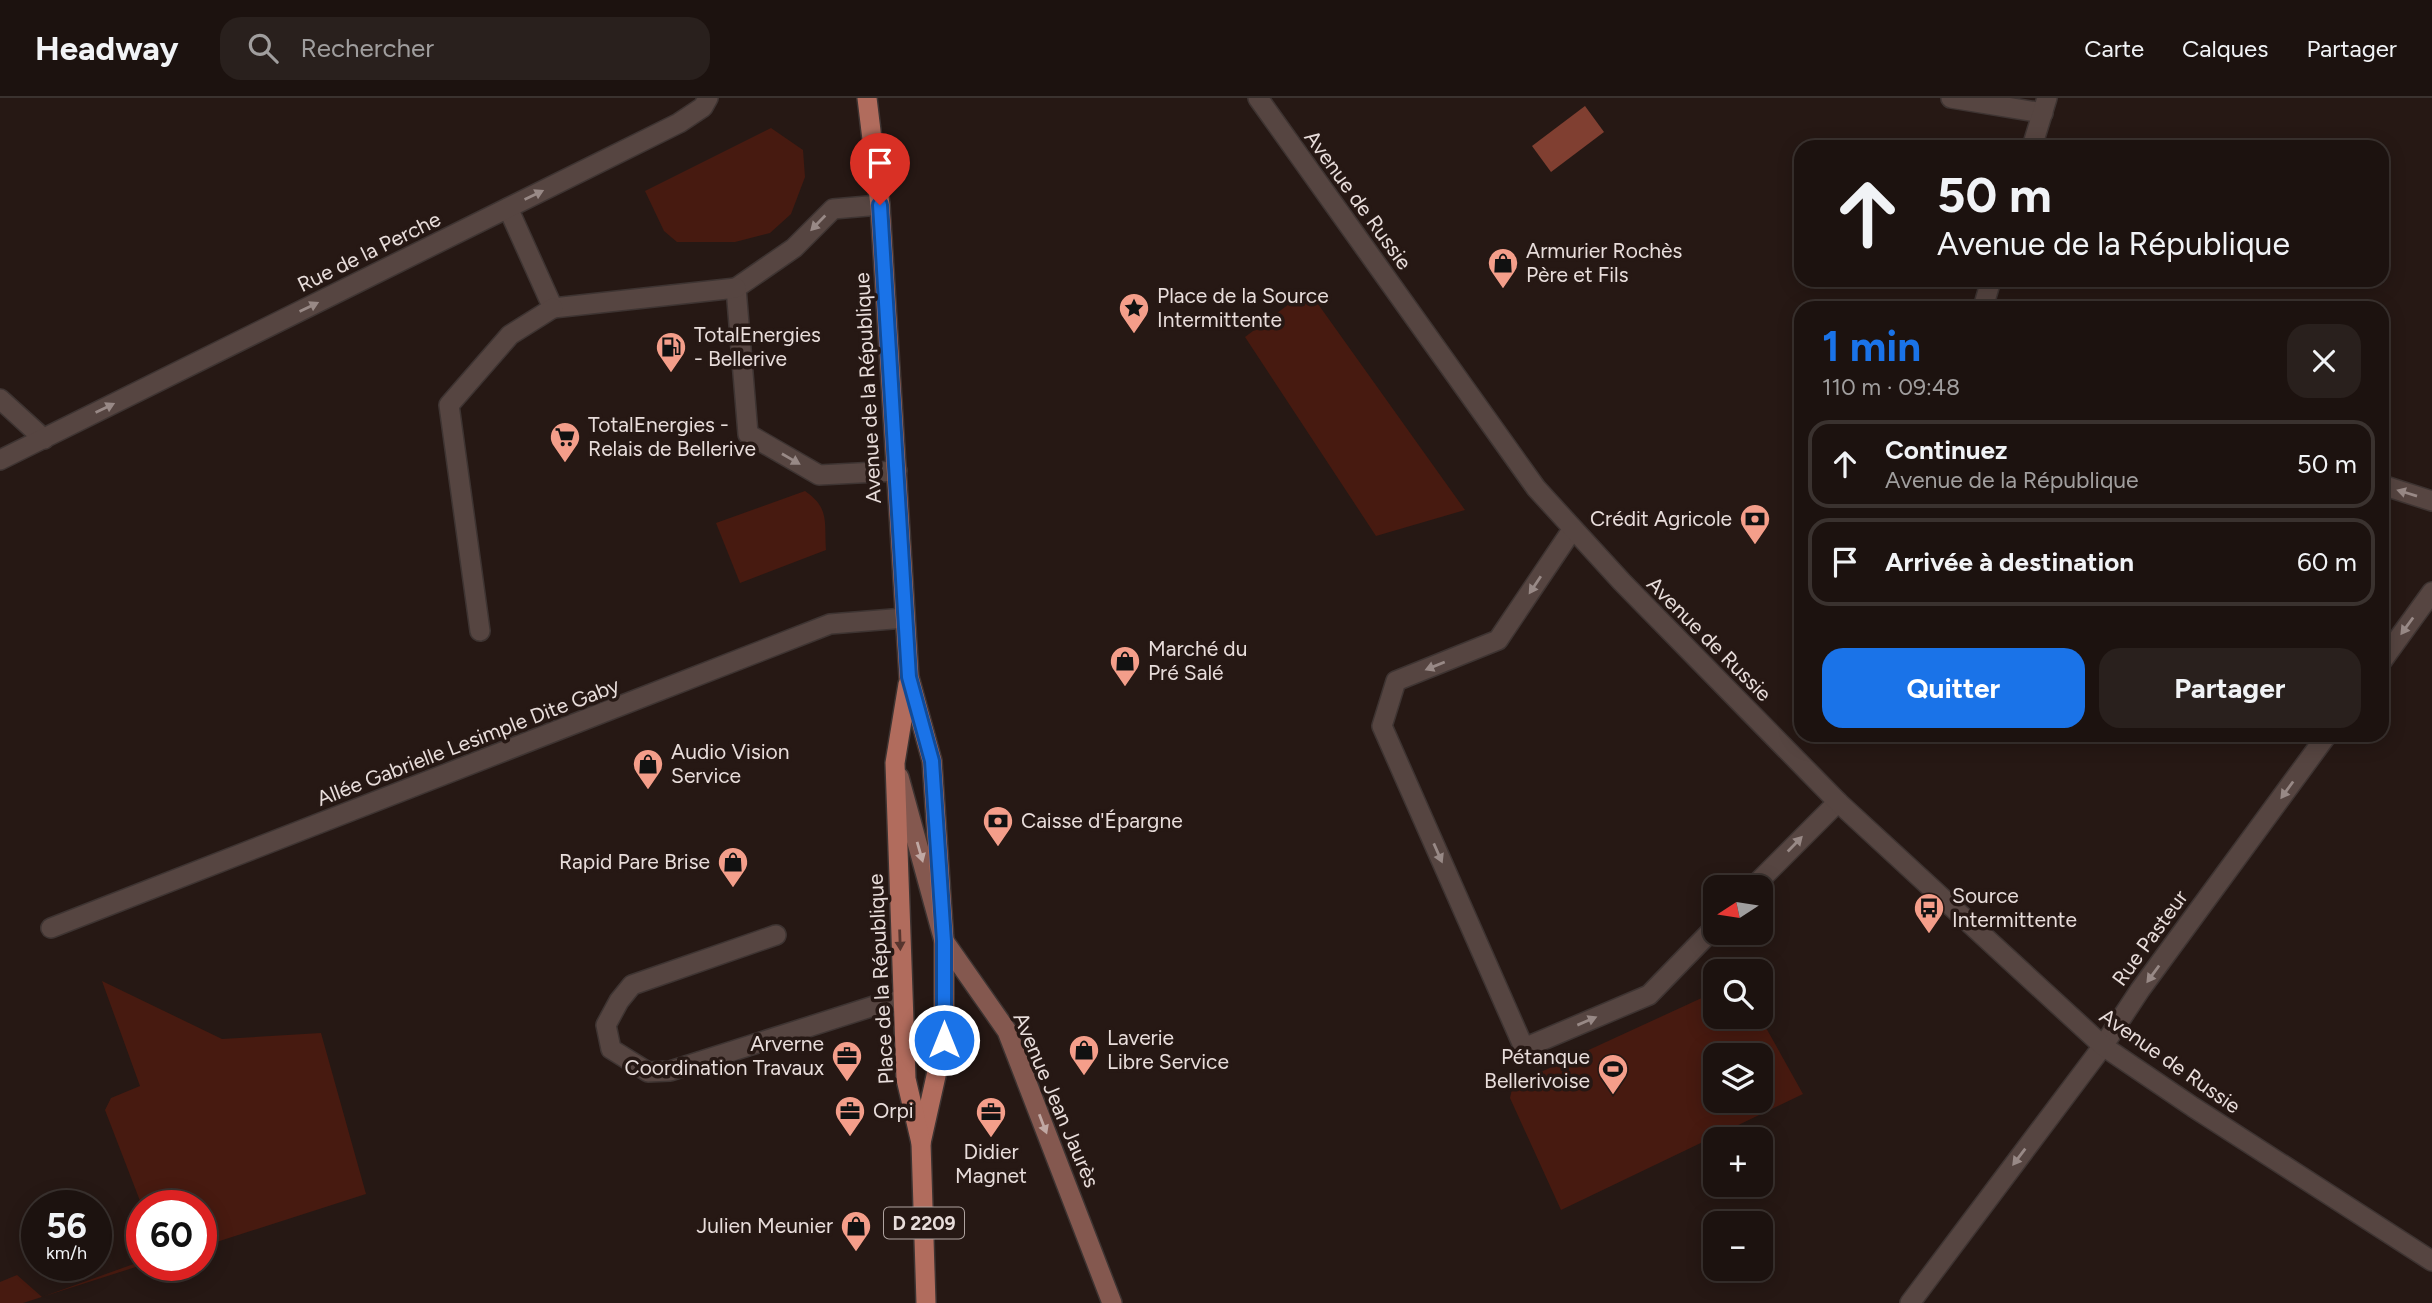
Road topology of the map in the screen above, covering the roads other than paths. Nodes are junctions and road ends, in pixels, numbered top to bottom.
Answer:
1 (708, 98) edge
2 (867, 98) edge
3 (1258, 98) edge
4 (1951, 98) edge
5 (2045, 106) edge
6 (2034, 140) edge
7 (880, 205) junction
8 (508, 208) junction
9 (736, 288) junction
10 (553, 308) junction
11 (0, 399) edge
12 (44, 439) junction
13 (0, 460) edge
14 (897, 471) junction
15 (2389, 487) edge
16 (2432, 501) edge
17 (1572, 530) junction
18 (2432, 592) edge
19 (905, 618) junction
20 (480, 631) dead end
21 (2389, 651) edge
22 (909, 677) junction
23 (2322, 742) edge
24 (895, 763) junction
25 (1838, 802) junction
26 (1765, 875) edge
27 (51, 928) dead end
28 (776, 935) dead end
29 (1703, 939) edge
30 (944, 941) junction
31 (902, 1000) junction
32 (2103, 1046) junction
33 (921, 1143) junction
34 (2432, 1261) edge
35 (926, 1303) edge
36 (1112, 1303) edge
37 (1910, 1303) edge

8 -> 1 street, Rue de la Perche
2 - 7 main road, Avenue de la République / D 2209
3 - 17 street, Avenue de Russie
4 - 5 street
5 - 6 street
7 -> 9 street
7 - 14 main road, Avenue de la République / D 2209
8 - 10 street
12 -> 8 street, Rue de la Perche
9 - 10 street
9 -> 14 street
10 - 20 street
11 - 12 street
12 - 13 street, Rue de la Perche
14 - 19 main road, Avenue de la République / D 2209
16 -> 15 street
17 - 25 street, Avenue de Russie
17 -> 29 street
18 -> 21 street
19 - 22 main road, Avenue de la République / D 2209
19 - 27 street, Allée Gabrielle Lesimple Dite Gaby
22 - 24 main road, Place de la République / D 2209
22 - 30 main road, D 2209
23 -> 32 street, Rue Pasteur
24 -> 30 main road, Avenue Jean Jaurès
24 -> 31 main road, Place de la République / D 2209
26 -> 25 street
25 - 32 street, Avenue de Russie
28 - 31 street
30 - 33 main road, D 2209
30 -> 36 main road, Avenue Jean Jaurès
31 - 33 main road, Place de la République / D 2209
32 - 34 street, Avenue de Russie
32 -> 37 street, Rue Pasteur
33 - 35 main road, D 2209

